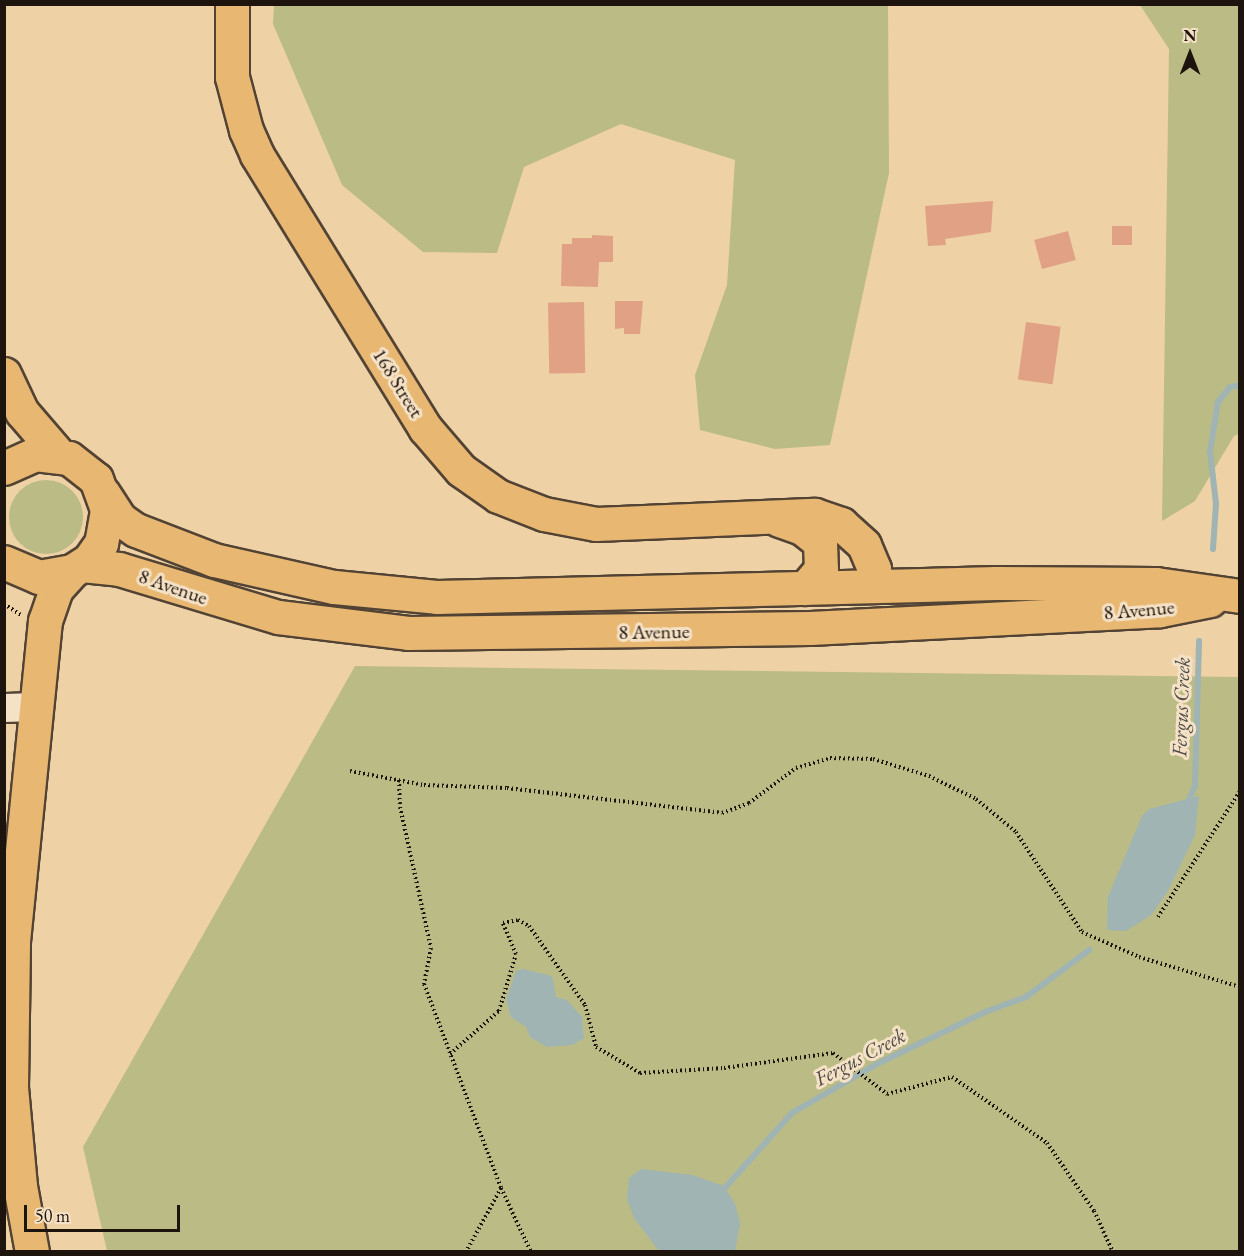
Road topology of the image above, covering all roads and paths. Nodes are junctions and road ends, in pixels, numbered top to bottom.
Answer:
1 (232, 4) edge
2 (4, 374) edge
3 (59, 454) junction
4 (4, 468) edge
5 (103, 493) junction
6 (763, 515) junction
7 (4, 562) edge
8 (77, 568) junction
9 (875, 586) junction
10 (805, 588) junction
11 (1236, 596) edge
12 (472, 634) junction
13 (19, 708) edge
14 (350, 771) dead end
15 (399, 780) junction
16 (1239, 790) edge
17 (1158, 917) dead end
18 (1239, 987) edge
19 (450, 1054) junction
20 (501, 1188) junction
21 (32, 1251) edge
22 (466, 1251) edge
23 (531, 1251) edge
24 (1113, 1251) edge

1 - 6 main road, 168 Street
2 - 3 main road
3 - 4 main road
3 - 5 main road, 8 Avenue
5 - 8 main road
5 - 10 main road, 8 Avenue
6 - 9 main road, 168 Street
6 - 10 main road, 168 Street
7 - 8 main road, 8 Avenue
8 - 12 main road, 8 Avenue
8 - 13 main road
9 - 10 main road, 8 Avenue
9 - 11 main road, 8 Avenue
9 - 12 main road
11 - 12 main road, 8 Avenue
13 - 21 main road
14 - 15 path
15 - 18 path
15 - 19 path
16 - 17 path
19 - 20 path
19 - 24 path
20 - 22 path
20 - 23 path

